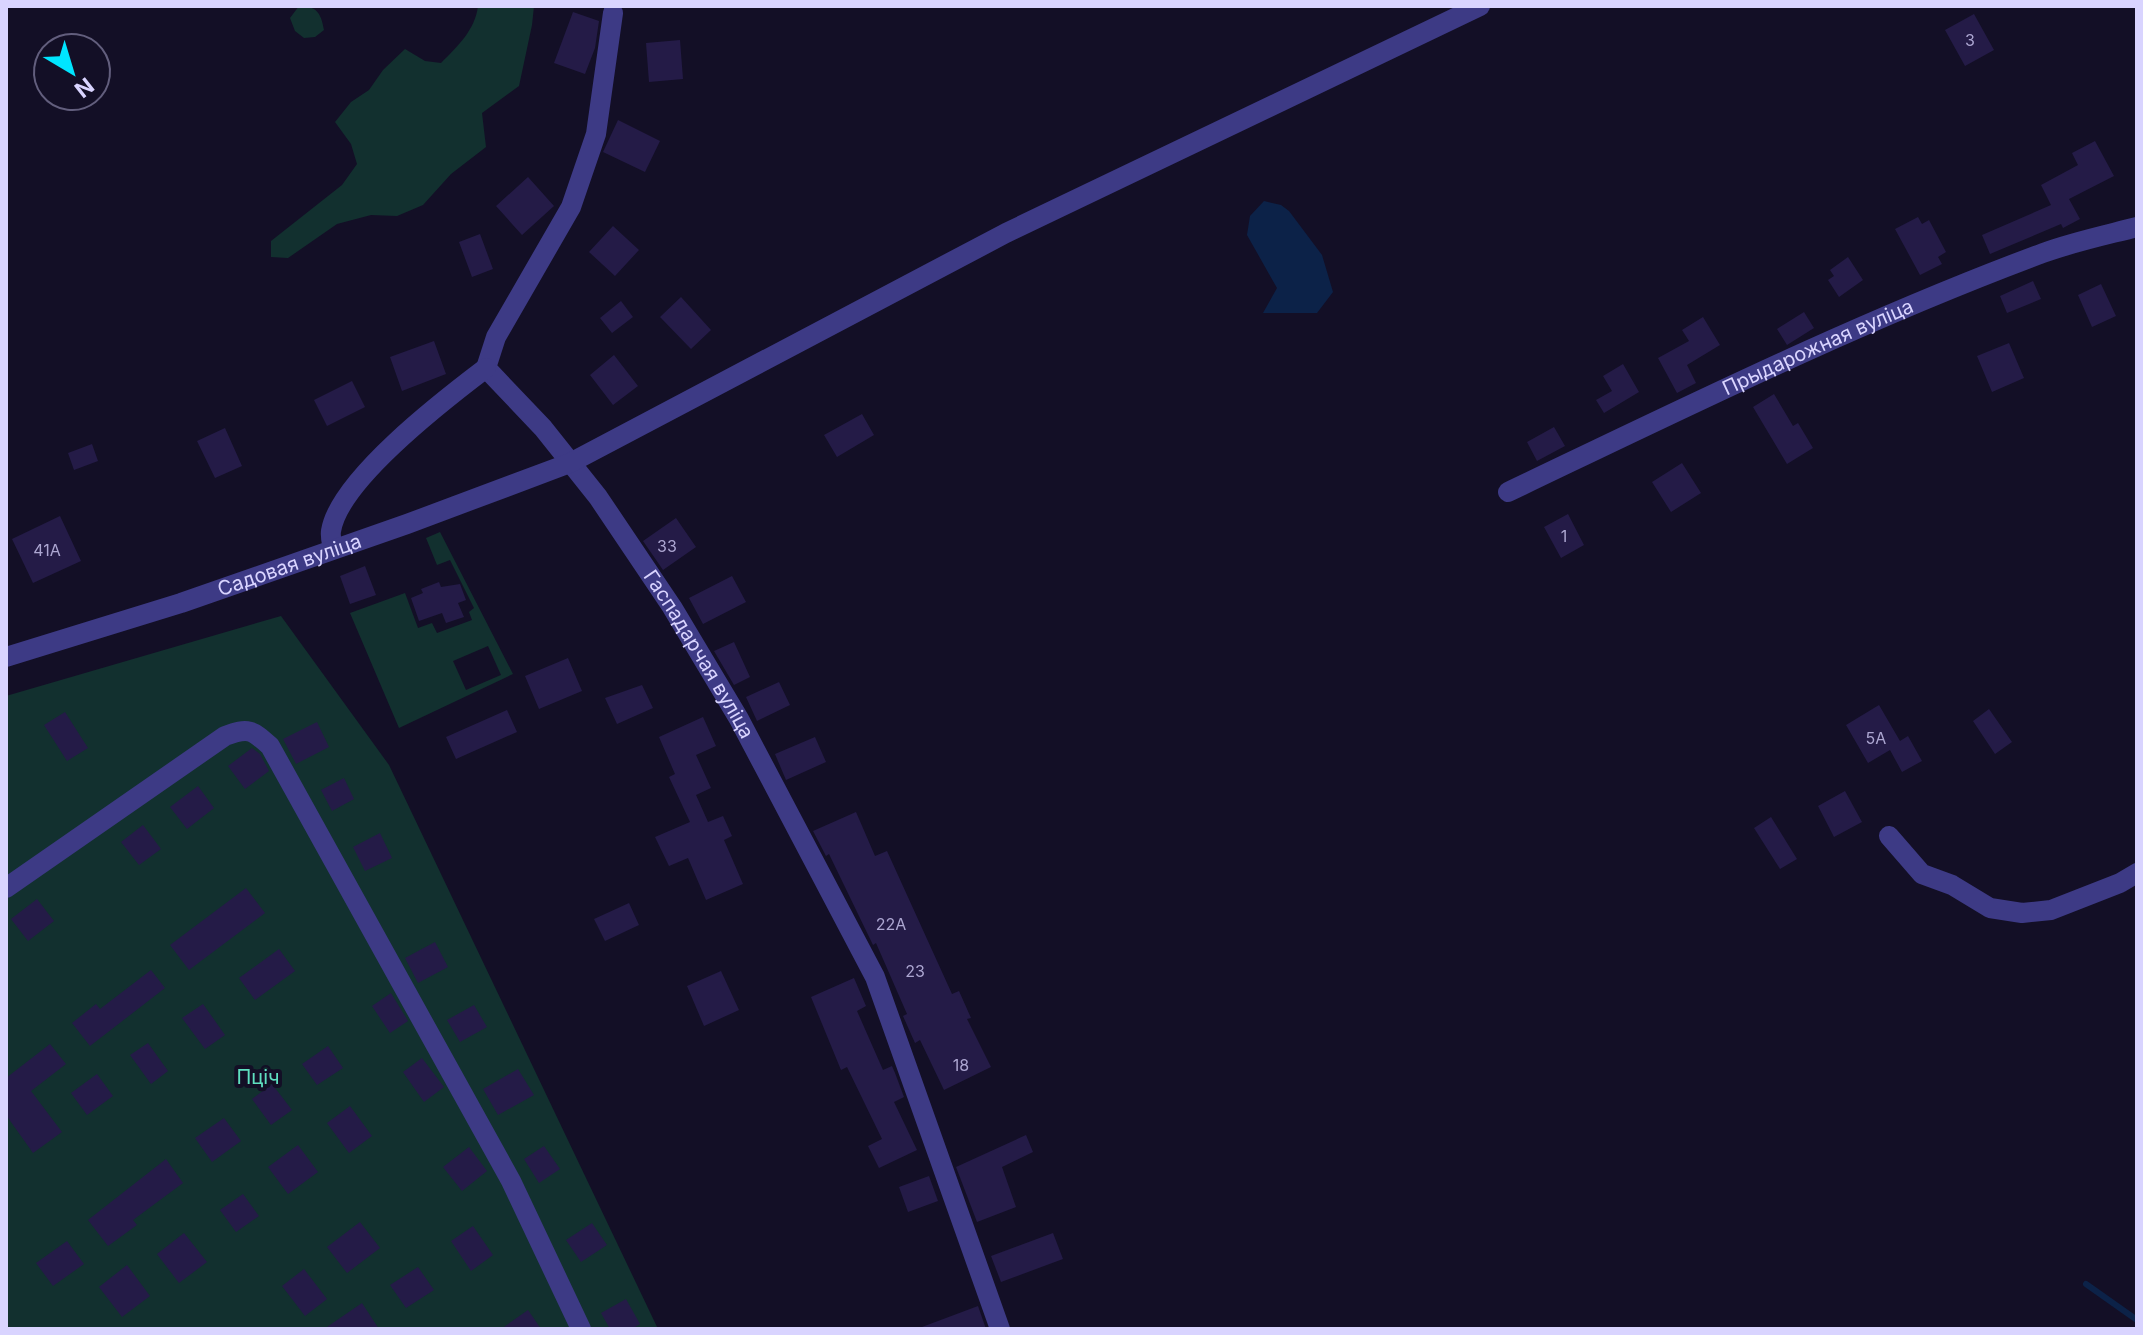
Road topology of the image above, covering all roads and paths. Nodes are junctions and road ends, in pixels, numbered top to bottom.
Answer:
1 (1480, 6) edge
2 (613, 13) dead end
3 (2137, 227) edge
4 (486, 368) junction
5 (570, 463) junction
6 (1508, 492) dead end
7 (333, 549) junction
8 (6, 657) edge
9 (1889, 836) dead end
10 (2137, 873) edge
11 (6, 888) edge
12 (581, 1329) edge
13 (1000, 1329) edge

1 - 5 street, Садовая вуліца
2 - 4 street
3 - 6 street, Прыдарожная вуліца
4 - 5 street, Гаспадарчая вуліца
4 - 7 street
5 - 7 street, Садовая вуліца
5 - 13 street, Гаспадарчая вуліца
7 - 8 street, Садовая вуліца
9 - 10 street
11 - 12 street

